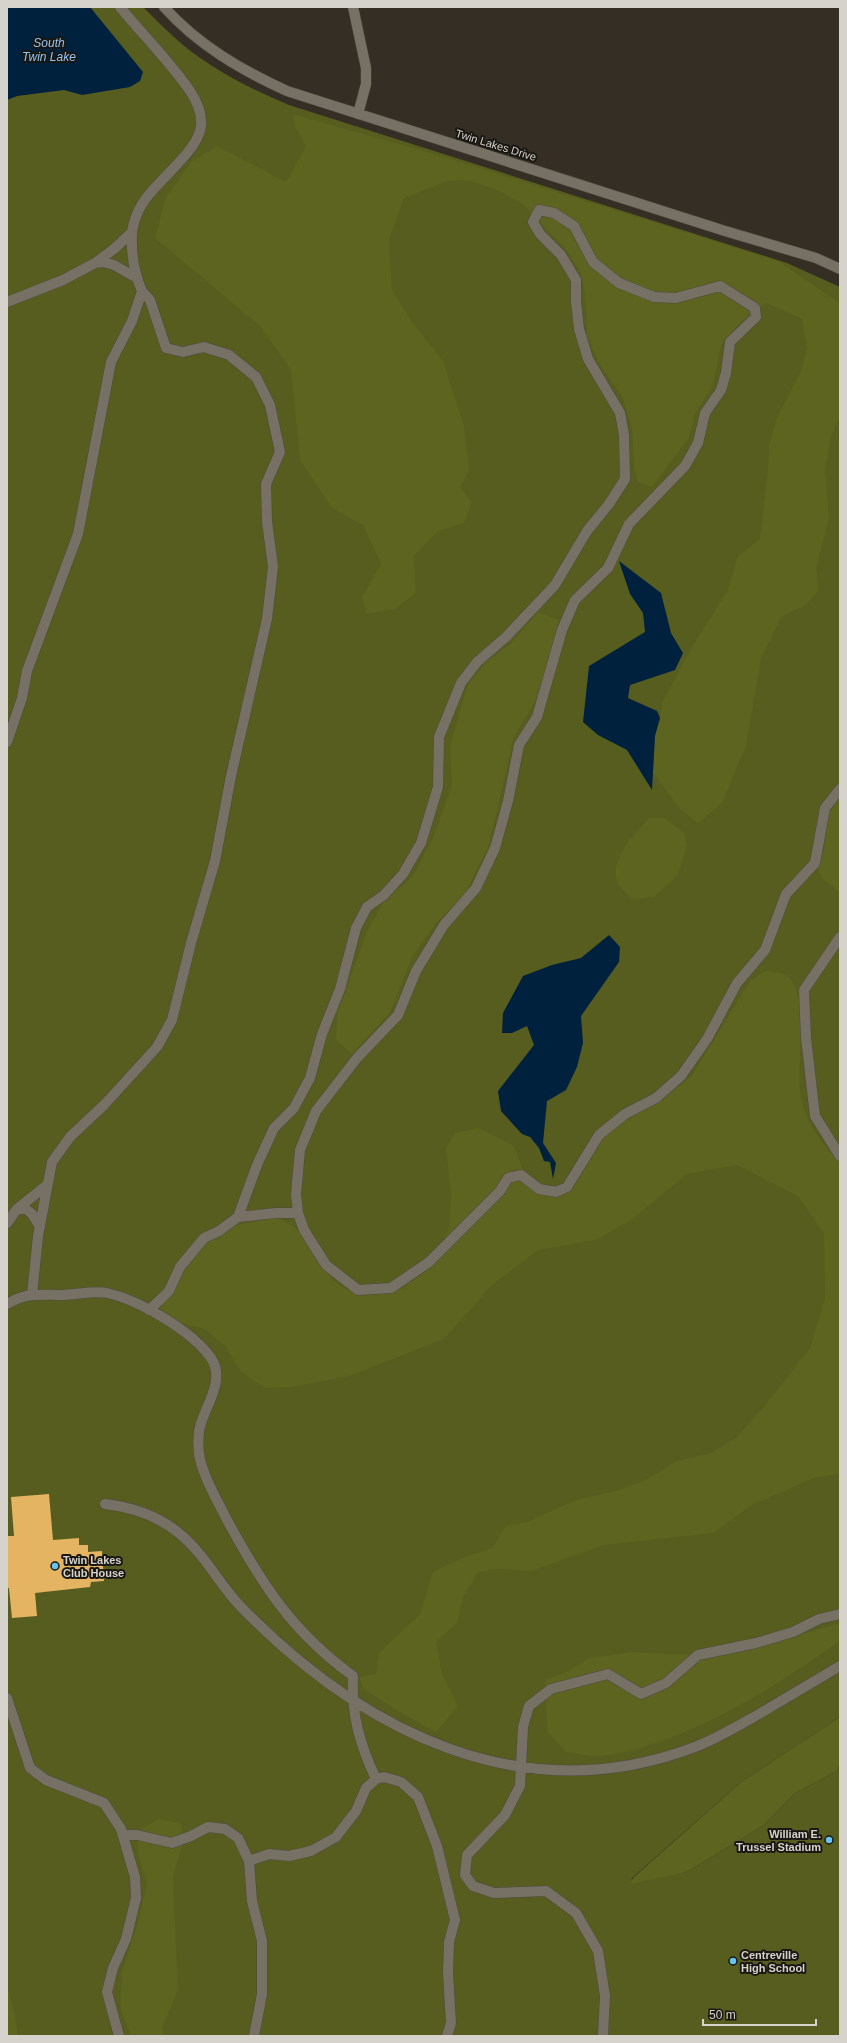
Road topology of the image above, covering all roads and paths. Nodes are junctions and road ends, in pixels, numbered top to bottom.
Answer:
1 (120, 7) edge
2 (164, 7) edge
3 (353, 7) edge
4 (358, 114) junction
5 (132, 232) junction
6 (95, 263) junction
7 (840, 269) edge
8 (136, 277) junction
9 (142, 291) junction
10 (7, 302) edge
11 (7, 742) edge
12 (840, 789) edge
13 (840, 936) edge
14 (840, 1156) edge
15 (47, 1185) junction
16 (17, 1209) junction
17 (298, 1213) junction
18 (238, 1217) junction
19 (7, 1223) edge
20 (40, 1227) junction
21 (32, 1295) junction
22 (7, 1304) edge
23 (149, 1310) junction
24 (105, 1504) dead end
25 (840, 1614) edge
26 (840, 1666) edge
27 (7, 1698) edge
28 (351, 1699) junction
29 (521, 1767) junction
30 (376, 1779) junction
31 (123, 1835) junction
32 (249, 1861) junction
33 (119, 2036) edge
34 (254, 2036) edge
35 (447, 2036) edge
36 (603, 2036) edge

1 - 5 street
2 - 4 street, Twin Lakes Drive
3 - 4 street
4 - 7 street, Twin Lakes Drive
5 - 6 street
5 - 8 street
6 - 8 street
6 - 10 street
8 - 9 street
9 - 11 street
9 - 15 street
12 - 17 street
13 - 14 street
15 - 16 street
15 - 20 street
16 - 19 street
16 - 20 street
17 - 18 street
17 - 18 street
18 - 23 street
20 - 21 street
21 - 22 street
21 - 23 street
23 - 28 street
24 - 28 street
25 - 29 street
26 - 29 street
27 - 31 street
28 - 29 street
28 - 30 street
29 - 36 street
30 - 32 street
30 - 35 street
31 - 32 street
31 - 33 street
32 - 34 street

